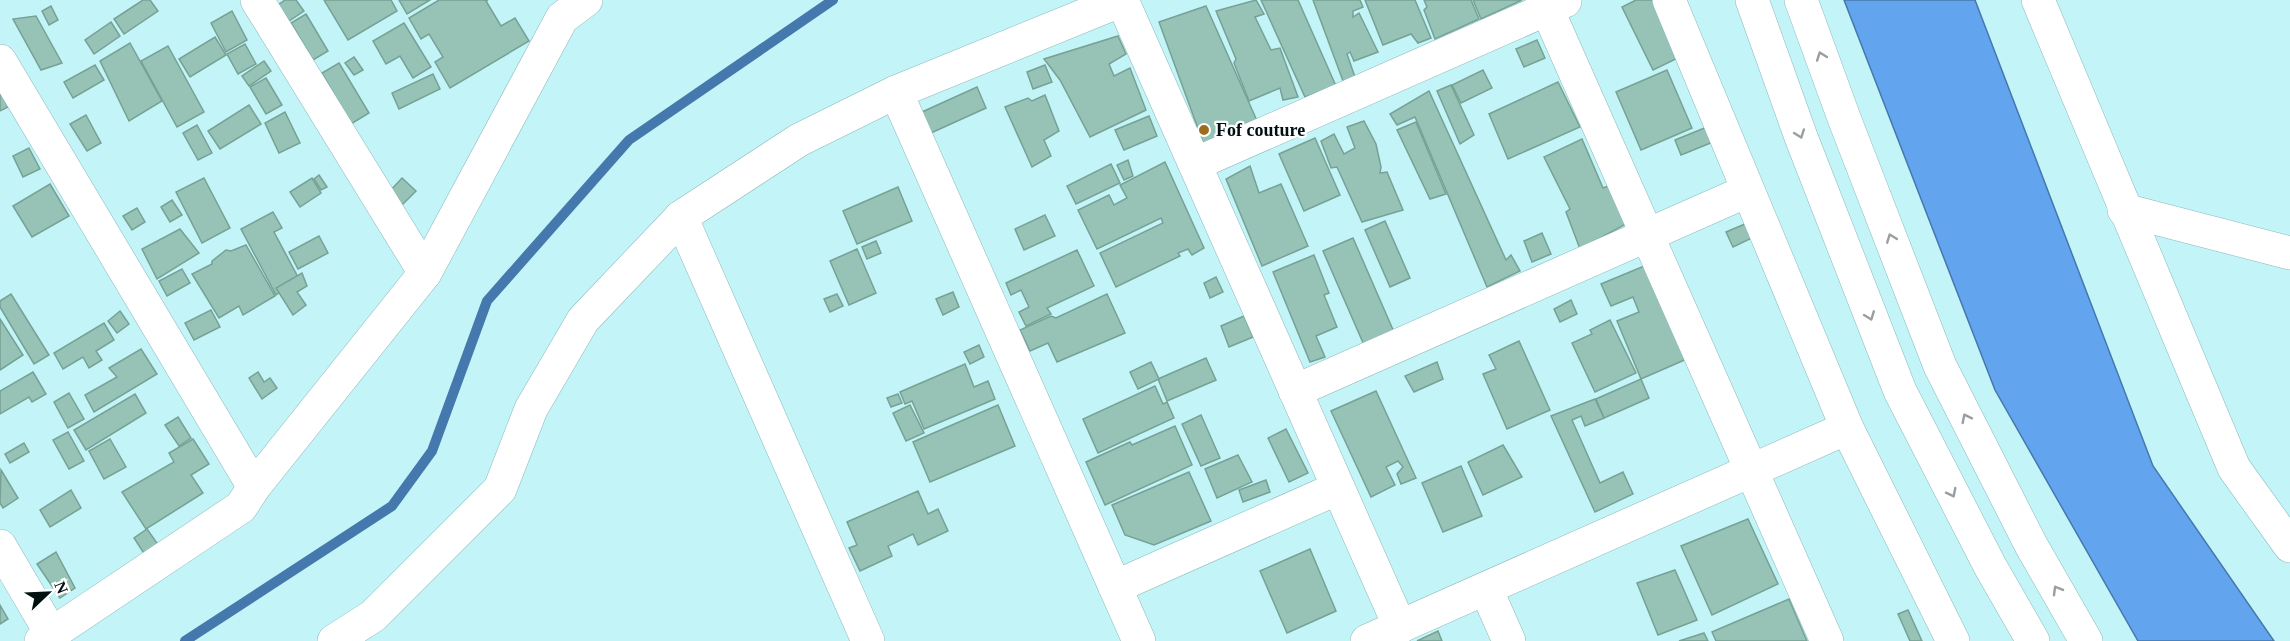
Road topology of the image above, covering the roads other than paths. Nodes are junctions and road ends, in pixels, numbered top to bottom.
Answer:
1 (257, 0) edge
2 (1122, 0) edge
3 (1669, 0) edge
4 (1752, 0) edge
5 (1801, 0) edge
6 (2038, 0) edge
7 (1557, 4) edge
8 (566, 6) edge
9 (0, 61) edge
10 (896, 92) junction
11 (1195, 165) junction
12 (1747, 191) junction
13 (2124, 210) junction
14 (681, 218) junction
15 (1647, 235) junction
16 (2290, 253) edge
17 (425, 273) junction
18 (1295, 391) junction
19 (1847, 428) junction
20 (1752, 471) junction
21 (254, 487) junction
22 (1338, 488) junction
23 (0, 546) edge
24 (2290, 546) edge
25 (1114, 587) junction
26 (1486, 589) junction
27 (1400, 627) junction
28 (46, 637) edge
29 (1949, 640) edge
30 (334, 641) edge
31 (868, 641) edge
32 (1139, 641) edge
33 (1368, 641) edge
34 (1509, 641) edge
35 (1827, 641) edge
36 (2033, 641) edge
37 (2086, 641) edge

1 - 17 street
2 - 10 street
2 - 11 street
3 - 12 street
4 -> 36 street
37 -> 5 street
6 - 13 street
7 - 11 street
7 - 15 street
8 - 17 street
9 - 21 street
10 - 14 street
10 - 25 street
11 - 18 street
12 - 15 street
12 - 19 street
13 - 16 street
13 - 24 street
14 - 30 street
14 - 31 street
15 - 18 street
15 - 20 street
17 - 21 street
18 - 22 street
19 - 20 street
19 - 29 street
20 - 26 street
20 - 35 street
21 - 28 street
22 - 25 street
22 - 27 street
23 - 28 street
25 - 32 street
26 - 27 street
26 - 34 street
27 - 33 street

